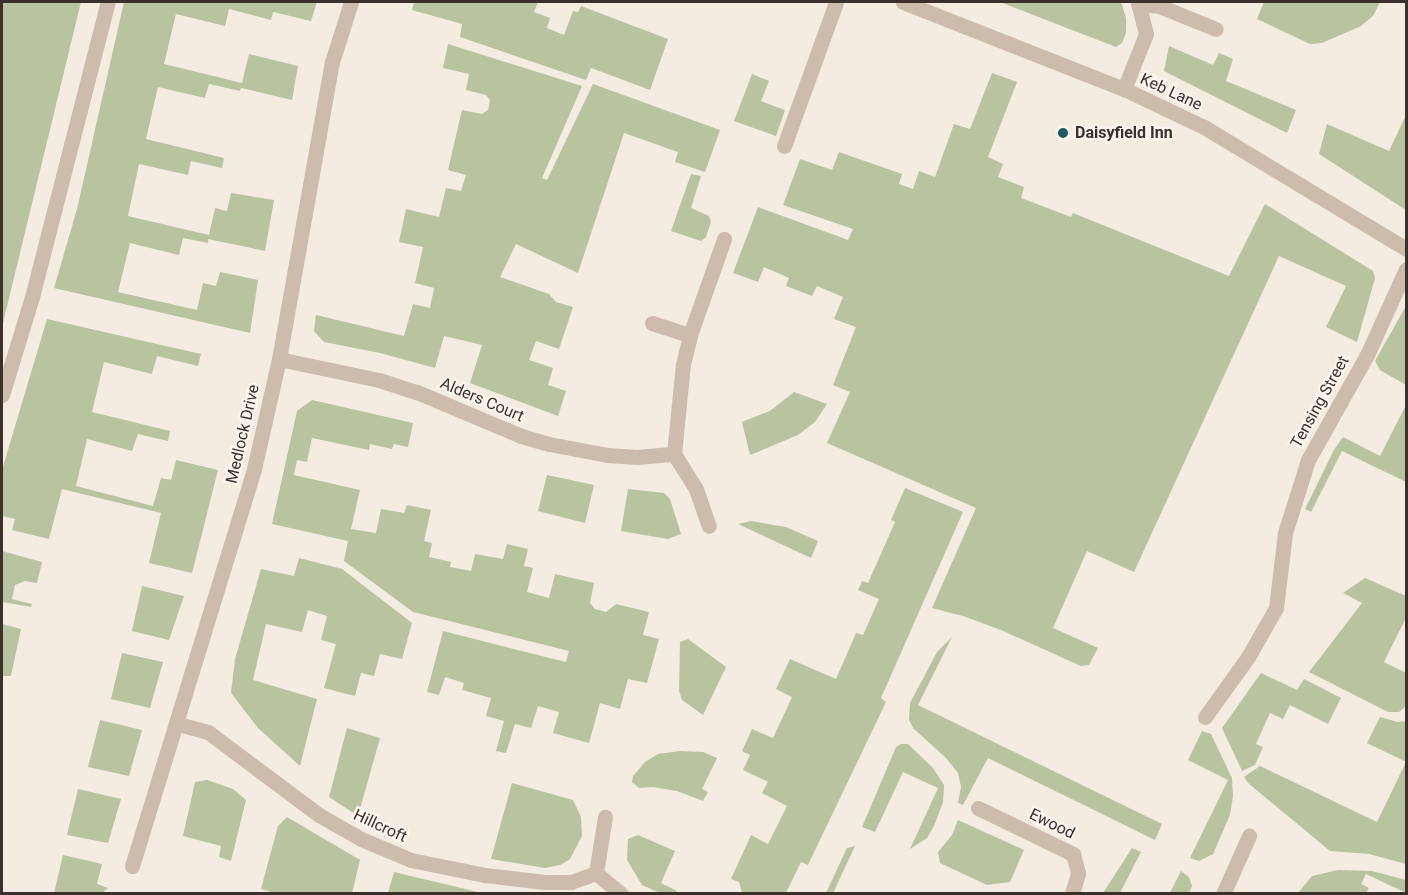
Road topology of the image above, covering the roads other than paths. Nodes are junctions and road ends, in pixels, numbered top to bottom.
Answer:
1 (108, 2) edge
2 (351, 2) edge
3 (836, 2) edge
4 (903, 2) edge
5 (1138, 3) edge
6 (1216, 29) dead end
7 (1124, 89) junction
8 (784, 146) dead end
9 (724, 239) dead end
10 (1407, 249) edge
11 (1407, 269) edge
12 (652, 323) dead end
13 (690, 335) junction
14 (279, 359) junction
15 (2, 395) edge
16 (674, 454) junction
17 (709, 526) dead end
18 (1205, 717) dead end
19 (178, 723) junction
20 (978, 808) dead end
21 (605, 817) dead end
22 (1249, 836) dead end
23 (132, 866) dead end
24 (596, 873) junction
25 (621, 894) edge
26 (1072, 894) edge
27 (1223, 894) edge

1 - 15 street
2 - 14 street, Medlock Drive
3 - 8 street
4 - 7 street, Keb Lane
5 - 6 street
5 - 7 street
7 - 10 street, Keb Lane
9 - 13 street
11 - 18 street, Tensing Street
12 - 13 street
13 - 16 street
14 - 16 street, Alders Court
14 - 19 street, Medlock Drive
16 - 17 street
19 - 23 street, Medlock Drive
19 - 24 street, Hillcroft
20 - 26 street, Ewood
21 - 24 street
22 - 27 street
24 - 25 street

